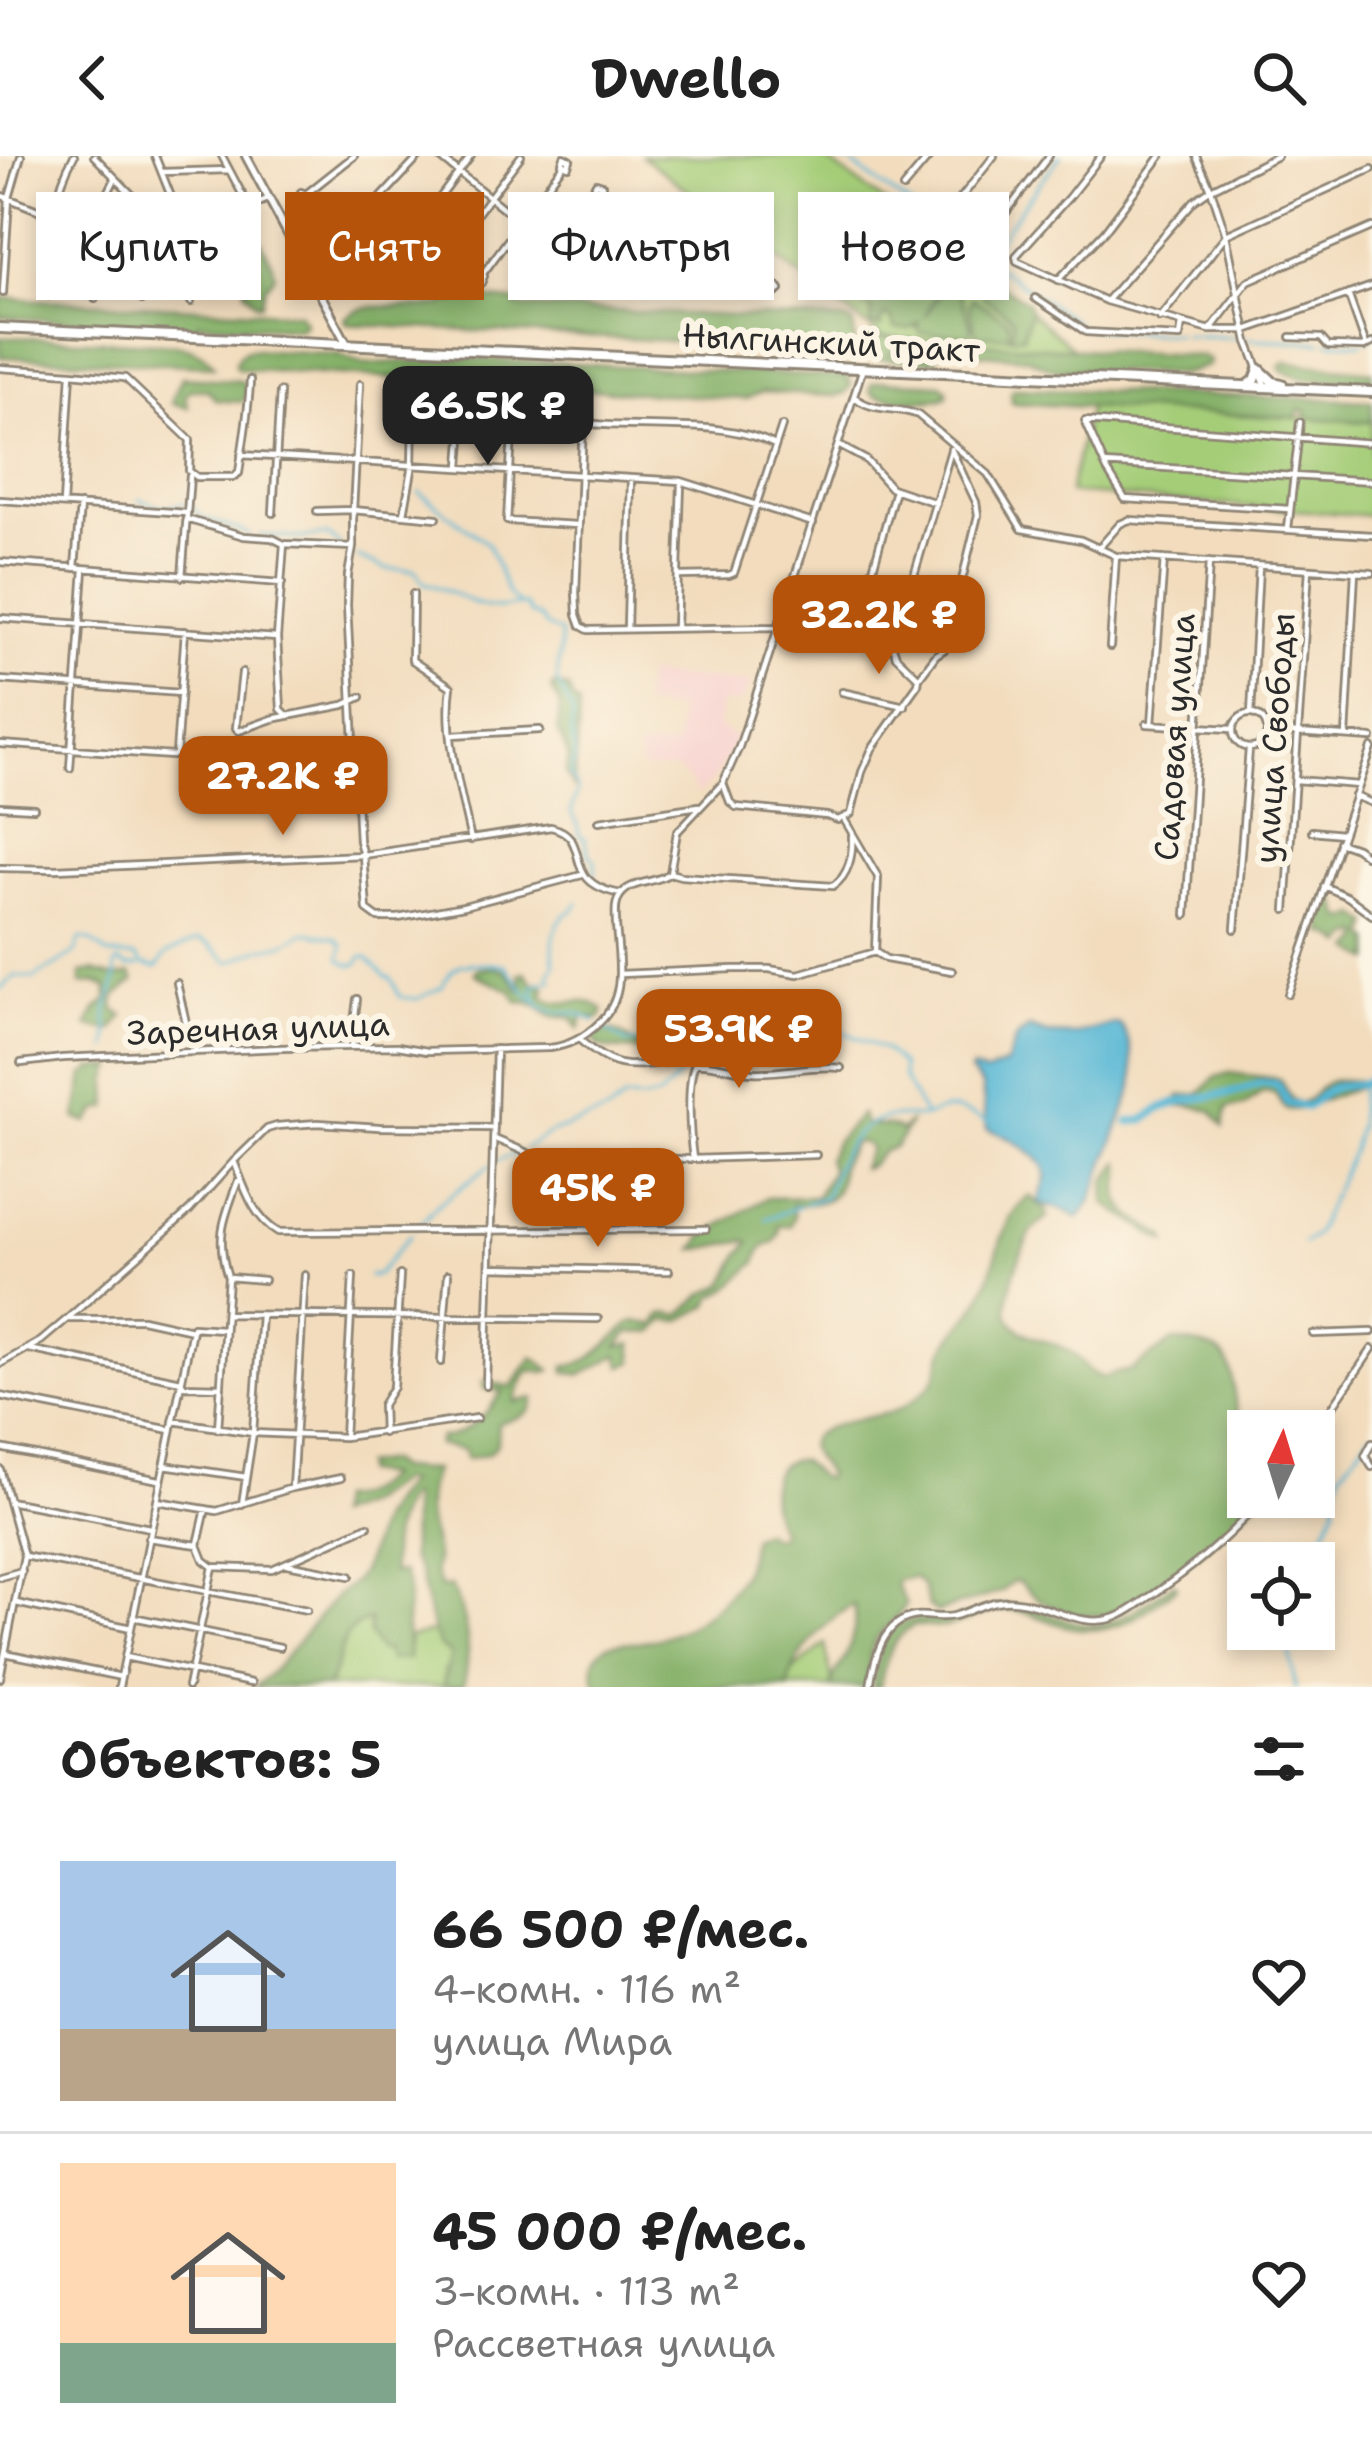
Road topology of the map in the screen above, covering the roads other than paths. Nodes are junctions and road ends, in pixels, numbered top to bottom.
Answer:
1 (22, 156) edge
2 (74, 156) edge
3 (94, 156) edge
4 (155, 156) edge
5 (222, 156) edge
6 (246, 156) edge
7 (354, 156) edge
8 (420, 156) edge
9 (438, 156) edge
10 (471, 156) edge
11 (521, 156) edge
12 (930, 156) edge
13 (994, 156) edge
14 (1049, 156) edge
15 (1101, 156) edge
16 (1161, 156) edge
17 (1196, 156) edge
18 (1277, 156) edge
19 (563, 165) dead end
20 (1372, 169) edge
21 (230, 170) junction
22 (162, 172) junction
23 (458, 172) junction
24 (115, 179) junction
25 (903, 188) dead end
26 (1211, 189) junction
27 (59, 192) edge
28 (109, 192) edge
29 (128, 192) edge
30 (170, 192) edge
31 (241, 192) edge
32 (309, 192) edge
33 (386, 192) edge
34 (443, 192) edge
35 (544, 192) edge
36 (966, 192) edge
37 (0, 194) edge
38 (490, 197) junction
39 (9, 198) junction
40 (267, 199) junction
41 (261, 203) edge
42 (484, 205) edge
43 (36, 209) edge
44 (1009, 209) edge
45 (508, 212) edge
46 (1372, 227) edge
47 (285, 231) edge
48 (1226, 236) junction
49 (508, 241) edge
50 (484, 271) edge
51 (1058, 280) junction
52 (1372, 286) edge
53 (1240, 291) junction
54 (3, 292) dead end
55 (1348, 294) junction
56 (1035, 298) dead end
57 (323, 300) edge
58 (1106, 302) junction
59 (1160, 318) junction
60 (1182, 323) junction
61 (0, 328) edge
62 (1210, 330) junction
63 (1246, 330) junction
64 (1292, 337) dead end
65 (347, 344) junction
66 (1369, 345) edge
67 (0, 368) edge
68 (863, 368) junction
69 (1259, 369) junction
70 (71, 374) junction
71 (250, 380) dead end
72 (360, 384) dead end
73 (1245, 386) junction
74 (1266, 388) junction
75 (280, 392) dead end
76 (1352, 392) junction
77 (1372, 392) edge
78 (568, 396) dead end
79 (855, 397) junction
80 (401, 406) dead end
81 (413, 407) junction
82 (423, 407) dead end
83 (464, 412) dead end
84 (513, 417) dead end
85 (1300, 422) dead end
86 (583, 423) junction
87 (782, 426) dead end
88 (1297, 437) junction
89 (1372, 443) edge
90 (775, 445) junction
91 (839, 446) junction
92 (951, 447) junction
93 (242, 454) junction
94 (277, 457) junction
95 (358, 461) junction
96 (412, 464) junction
97 (1104, 464) junction
98 (460, 467) junction
99 (508, 470) junction
100 (192, 474) junction
101 (579, 474) junction
102 (1295, 476) junction
103 (632, 477) junction
104 (681, 481) junction
105 (1372, 481) edge
106 (895, 490) junction
107 (0, 500) edge
108 (936, 503) junction
109 (63, 504) junction
110 (757, 504) junction
111 (80, 505) junction
112 (1289, 509) junction
113 (353, 510) junction
114 (317, 511) dead end
115 (273, 513) dead end
116 (404, 514) junction
117 (186, 516) junction
118 (437, 518) dead end
119 (813, 523) junction
120 (577, 525) junction
121 (1288, 531) junction
122 (1372, 535) edge
123 (284, 544) junction
124 (353, 548) junction
125 (1099, 548) junction
126 (1116, 556) junction
127 (1164, 559) junction
128 (0, 562) edge
129 (1209, 562) junction
130 (1259, 566) junction
131 (75, 568) junction
132 (1309, 568) junction
133 (84, 569) junction
134 (1355, 572) junction
135 (1372, 573) edge
136 (678, 576) junction
137 (182, 577) junction
138 (282, 584) junction
139 (412, 594) dead end
140 (864, 601) dead end
141 (0, 618) edge
142 (81, 623) junction
143 (780, 627) junction
144 (676, 628) junction
145 (627, 629) junction
146 (185, 632) junction
147 (277, 638) junction
148 (1109, 647) dead end
149 (242, 673) dead end
150 (919, 678) junction
151 (0, 680) edge
152 (77, 685) junction
153 (842, 692) dead end
154 (181, 693) junction
155 (362, 698) dead end
156 (352, 702) junction
157 (905, 706) junction
158 (1251, 714) junction
159 (288, 716) junction
160 (1199, 727) junction
161 (1232, 729) junction
162 (540, 730) dead end
163 (1267, 731) junction
164 (1299, 733) junction
165 (452, 735) junction
166 (1346, 736) junction
167 (1372, 738) edge
168 (0, 744) edge
169 (71, 749) junction
170 (1249, 749) junction
171 (1371, 751) edge
172 (70, 768) dead end
173 (1295, 780) junction
174 (723, 783) junction
175 (1359, 785) junction
176 (1355, 796) junction
177 (1372, 803) edge
178 (0, 806) edge
179 (699, 806) junction
180 (34, 808) dead end
181 (844, 819) junction
182 (599, 820) dead end
183 (1312, 831) dead end
184 (1342, 834) junction
185 (852, 836) junction
186 (471, 840) junction
187 (1339, 842) junction
188 (363, 855) junction
189 (1372, 860) edge
190 (0, 868) edge
191 (670, 873) junction
192 (582, 875) junction
193 (1324, 886) junction
194 (621, 894) junction
195 (1286, 910) dead end
196 (1186, 915) dead end
197 (1372, 915) edge
198 (1235, 929) dead end
199 (875, 952) junction
200 (952, 971) dead end
201 (620, 974) junction
202 (177, 983) dead end
203 (1288, 994) dead end
204 (357, 999) dead end
205 (579, 1039) junction
206 (351, 1047) junction
207 (496, 1049) junction
208 (196, 1050) junction
209 (676, 1061) dead end
210 (21, 1063) dead end
211 (841, 1068) dead end
212 (494, 1128) junction
213 (495, 1139) junction
214 (815, 1155) dead end
215 (693, 1159) junction
216 (234, 1160) junction
217 (239, 1178) junction
218 (706, 1229) dead end
219 (492, 1230) junction
220 (491, 1267) junction
221 (668, 1271) dead end
222 (448, 1274) dead end
223 (305, 1275) dead end
224 (400, 1275) dead end
225 (353, 1276) dead end
226 (228, 1277) junction
227 (264, 1280) dead end
228 (226, 1314) junction
229 (261, 1315) junction
230 (398, 1316) junction
231 (444, 1316) junction
232 (488, 1316) junction
233 (303, 1317) junction
234 (351, 1318) junction
235 (67, 1319) junction
236 (598, 1319) dead end
237 (193, 1329) junction
238 (225, 1329) junction
239 (1372, 1332) edge
240 (1313, 1334) dead end
241 (29, 1349) junction
242 (1372, 1349) edge
243 (441, 1362) dead end
244 (0, 1364) edge
245 (181, 1381) junction
246 (486, 1386) dead end
247 (221, 1387) junction
248 (0, 1396) edge
249 (1330, 1410) edge
250 (477, 1418) dead end
251 (173, 1421) junction
252 (218, 1429) junction
253 (172, 1431) junction
254 (253, 1432) junction
255 (382, 1432) junction
256 (296, 1434) junction
257 (344, 1437) junction
258 (1372, 1443) edge
259 (0, 1448) edge
260 (1369, 1456) edge
261 (164, 1465) junction
262 (1372, 1467) edge
263 (0, 1472) edge
264 (246, 1477) junction
265 (341, 1478) dead end
266 (161, 1480) junction
267 (292, 1488) junction
268 (9, 1501) junction
269 (157, 1501) junction
270 (242, 1504) junction
271 (206, 1509) junction
272 (1245, 1518) edge
273 (14, 1521) junction
274 (0, 1524) edge
275 (368, 1526) dead end
276 (151, 1528) junction
277 (148, 1538) junction
278 (198, 1545) junction
279 (24, 1556) junction
280 (287, 1564) junction
281 (213, 1567) junction
282 (22, 1571) junction
283 (350, 1576) dead end
284 (0, 1577) edge
285 (141, 1578) junction
286 (208, 1592) junction
287 (16, 1603) junction
288 (307, 1610) dead end
289 (133, 1617) junction
290 (10, 1628) junction
291 (131, 1628) junction
292 (0, 1630) edge
293 (199, 1630) junction
294 (280, 1647) dead end
295 (5, 1653) junction
296 (125, 1658) junction
297 (191, 1670) junction
298 (121, 1677) junction
299 (0, 1678) edge
300 (251, 1683) dead end
301 (119, 1687) edge
302 (188, 1687) edge
303 (870, 1687) edge

1 - 39 street
2 - 27 street
3 - 24 street
4 - 22 street
5 - 21 street
6 - 40 street
7 - 32 street
8 - 33 street
9 - 23 street
10 - 23 street
11 - 38 street
12 - 25 street
13 - 36 street
14 - 44 street
15 - 51 street
16 - 51 street
17 - 26 street
18 - 26 street
19 - 35 street
20 - 48 street
21 - 22 street
21 - 31 street
22 - 30 street
23 - 34 street
23 - 38 street
24 - 28 street
24 - 29 street
26 - 48 street
26 - 58 street
37 - 39 street
38 - 42 street
38 - 45 street
39 - 43 street
39 - 54 street
40 - 41 street
40 - 47 street
46 - 53 street
48 - 53 street
48 - 59 street
49 - 50 street
51 - 58 street
52 - 55 street
53 - 62 street
53 - 63 street
55 - 63 street
55 - 66 street
56 - 60 street
57 - 65 street
58 - 59 street
59 - 60 street
60 - 62 street
61 - 65 main road, Нылгинский тракт
62 - 63 street
63 - 69 street
64 - 66 street
65 - 68 main road, Нылгинский тракт
67 - 70 street
68 - 73 main road, Нылгинский тракт
68 - 79 street
69 - 73 main road
69 - 74 street
69 - 76 main road
70 - 100 street
70 - 109 street
71 - 93 street
72 - 95 street
73 - 74 main road, Нылгинский тракт
74 - 76 main road, Нылгинский тракт
75 - 94 street
76 - 77 main road, Нылгинский тракт
78 - 86 street
79 - 91 street
79 - 92 street
80 - 81 street
81 - 82 street
81 - 96 street
83 - 98 street
84 - 99 street
85 - 88 street
86 - 90 street
86 - 101 street
87 - 90 street
88 - 89 street
88 - 97 street
88 - 102 street
90 - 110 street
91 - 106 street
91 - 119 street
92 - 108 street
92 - 125 street
92 - 150 street
93 - 94 street
93 - 100 street
94 - 95 street
94 - 115 street
95 - 96 street
95 - 113 street
96 - 98 street
96 - 116 street
97 - 102 street
97 - 112 street
98 - 99 street
99 - 101 street
99 - 120 street
100 - 117 street
101 - 103 street
101 - 120 street
102 - 105 street
102 - 112 street
103 - 104 street
103 - 145 street
104 - 110 street
104 - 136 street
106 - 108 street
106 - 140 street
107 - 109 street
108 - 150 street
109 - 111 street
110 - 119 street
110 - 136 street
111 - 117 street
111 - 131 street
112 - 121 street
113 - 114 street
113 - 116 street
113 - 124 street
116 - 118 street
117 - 123 street
117 - 137 street
119 - 143 street
120 - 145 street
121 - 122 street
121 - 125 street
123 - 124 street
123 - 138 street
124 - 156 street
125 - 126 street
126 - 127 street
126 - 148 street
127 - 129 street
127 - 160 street
128 - 131 street
129 - 130 street
129 - 160 street, Садовая улица
130 - 132 street
130 - 158 street
131 - 133 street
132 - 134 street
132 - 164 street, улица Свободы
133 - 137 street
133 - 142 street
134 - 135 street
134 - 166 street
136 - 144 street
137 - 138 street
138 - 147 street
139 - 165 street
141 - 142 street
142 - 146 street
142 - 152 street
143 - 144 street
143 - 174 street
144 - 145 street
146 - 147 street
146 - 154 street
147 - 159 street
149 - 159 street
150 - 157 street
151 - 152 street
152 - 154 street
152 - 169 street
153 - 157 street
154 - 169 street
155 - 156 street
156 - 159 street
156 - 188 street
157 - 181 street
158 - 161 street
158 - 163 street
160 - 161 street
160 - 196 street, Садовая улица
161 - 170 street
162 - 165 street
163 - 164 street
163 - 170 street
164 - 166 street
164 - 173 street, улица Свободы
165 - 186 street
166 - 167 street
168 - 169 street
169 - 172 street
170 - 198 street
171 - 175 street
173 - 175 street
173 - 195 street, улица Свободы
174 - 179 street
174 - 181 street
175 - 176 street
176 - 177 street
176 - 184 street
178 - 180 street
179 - 182 street
179 - 191 street
181 - 185 street
183 - 184 street
184 - 187 street
185 - 191 street
185 - 199 street
186 - 188 street
186 - 192 street
187 - 189 street
187 - 193 street
188 - 190 street
188 - 192 street
191 - 194 street
192 - 194 street
193 - 197 street
193 - 203 street
194 - 201 street
199 - 200 street
199 - 201 street
201 - 205 street
202 - 208 street
204 - 206 street
205 - 207 street, Заречная улица
205 - 209 street
206 - 207 street, Заречная улица
206 - 208 street, Заречная улица
207 - 212 street
208 - 210 street, Заречная улица
211 - 215 street
212 - 213 street
212 - 216 street
213 - 215 street
213 - 219 street
214 - 215 street
216 - 217 street
216 - 235 street
217 - 219 street
217 - 226 street
218 - 219 street
219 - 220 street
220 - 221 street
220 - 232 street
222 - 231 street
223 - 233 street
224 - 230 street
225 - 234 street
226 - 227 street
226 - 228 street
228 - 229 street
228 - 238 street
229 - 233 street
229 - 254 street
230 - 231 street
230 - 234 street
230 - 255 street
231 - 232 street
231 - 243 street
232 - 236 street
232 - 246 street
233 - 234 street
233 - 256 street
234 - 257 street
235 - 237 street
235 - 241 street
237 - 238 street
237 - 245 street
238 - 247 street
239 - 240 street
241 - 244 street
241 - 245 street
242 - 249 street
245 - 247 street
245 - 251 street
247 - 252 street
248 - 253 street
250 - 255 street
251 - 252 street
251 - 253 street
252 - 254 street
253 - 261 street
254 - 256 street
254 - 264 street
255 - 257 street
256 - 257 street
256 - 267 street
258 - 260 street
259 - 266 street
260 - 262 street
261 - 264 street
261 - 266 street
263 - 268 street
264 - 270 street
265 - 267 street
266 - 269 street
267 - 270 street
268 - 273 street
268 - 276 street
269 - 271 street
269 - 276 street
270 - 271 street
271 - 278 street
272 - 303 street
273 - 274 street
273 - 279 street
275 - 280 street
276 - 277 street
277 - 278 street
277 - 285 street
278 - 281 street
279 - 282 street
279 - 285 street
280 - 281 street
280 - 283 street
281 - 286 street
282 - 284 street
282 - 287 street
285 - 286 street
285 - 289 street
286 - 288 street
286 - 293 street
287 - 290 street
287 - 291 street
289 - 291 street
289 - 293 street
290 - 292 street
290 - 295 street
291 - 296 street
293 - 294 street
293 - 297 street
295 - 298 street
295 - 299 street
296 - 297 street
296 - 298 street
297 - 300 street
297 - 302 street
298 - 301 street

